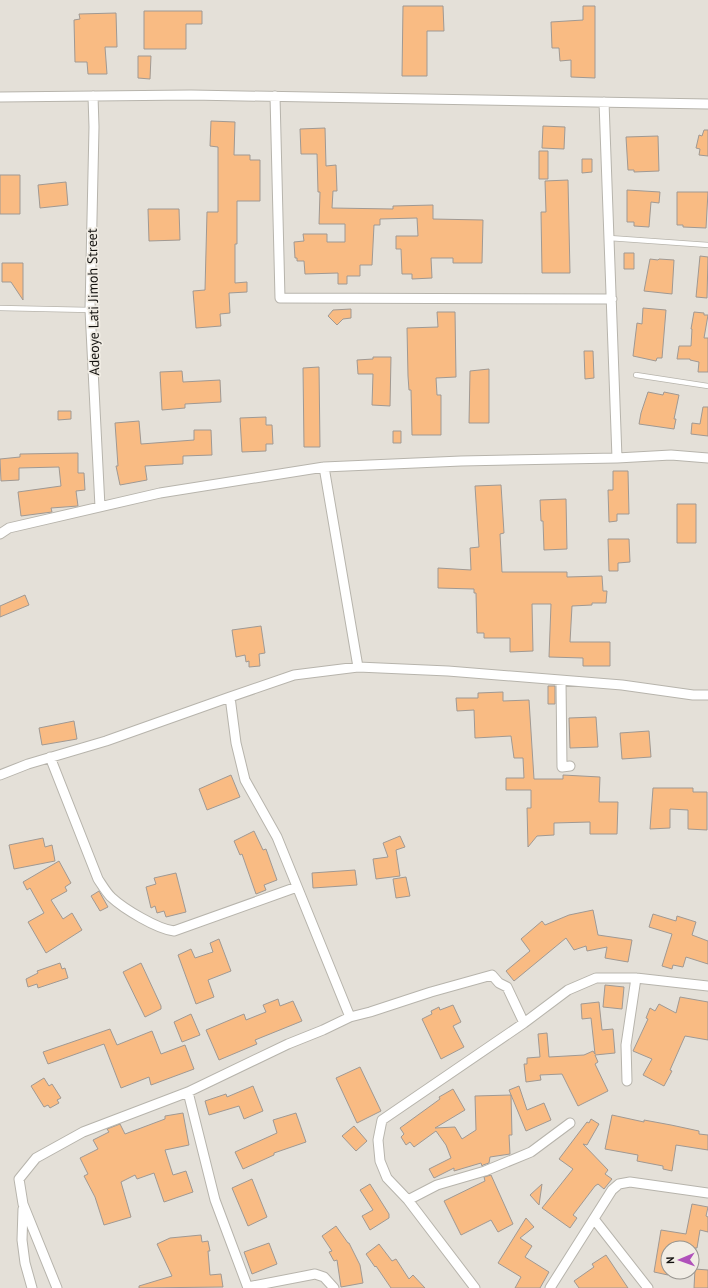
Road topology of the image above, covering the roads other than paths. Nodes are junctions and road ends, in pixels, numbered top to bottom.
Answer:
1 (0, 96) edge
2 (93, 96) junction
3 (275, 96) junction
4 (604, 102) junction
5 (708, 104) edge
6 (609, 238) junction
7 (708, 245) edge
8 (612, 298) junction
9 (0, 308) edge
10 (90, 310) junction
11 (636, 376) dead end
12 (708, 386) edge
13 (617, 458) junction
14 (708, 458) edge
15 (324, 467) junction
16 (100, 507) junction
17 (0, 534) edge
18 (358, 667) junction
19 (561, 681) junction
20 (708, 695) edge
21 (230, 697) junction
22 (50, 757) junction
23 (570, 766) dead end
24 (0, 775) edge
25 (297, 887) junction
26 (636, 978) junction
27 (708, 986) edge
28 (350, 1017) junction
29 (524, 1023) junction
30 (627, 1081) dead end
31 (188, 1092) junction
32 (570, 1124) dead end
33 (708, 1193) edge
34 (408, 1200) junction
35 (23, 1204) junction
36 (594, 1219) junction
37 (248, 1287) edge
38 (32, 1288) edge
39 (57, 1288) edge
40 (334, 1288) edge
41 (474, 1288) edge
42 (550, 1288) edge
43 (648, 1288) edge

1 - 2 street
2 - 3 street
2 - 10 street, Adeoye Lati Jimoh Street
3 - 4 street
3 - 8 street
4 - 5 street
4 - 6 street
6 - 7 lane
6 - 8 street
8 - 13 street
9 - 10 lane
10 - 16 street, Adeoye Lati Jimoh Street
11 - 12 lane
13 - 14 street
13 - 15 street
15 - 16 street
15 - 18 street
16 - 17 street
18 - 19 street
18 - 21 street
19 - 20 street
19 - 23 street
21 - 22 street
21 - 25 street
22 - 24 street
22 - 25 street
25 - 28 street
26 - 27 street
26 - 29 street
26 - 30 street
28 - 29 street
28 - 31 street
29 - 34 street
31 - 35 street
31 - 37 street
32 - 34 street
33 - 36 street
34 - 41 street
35 - 38 street
35 - 39 street
36 - 42 street
36 - 43 street
37 - 40 street

